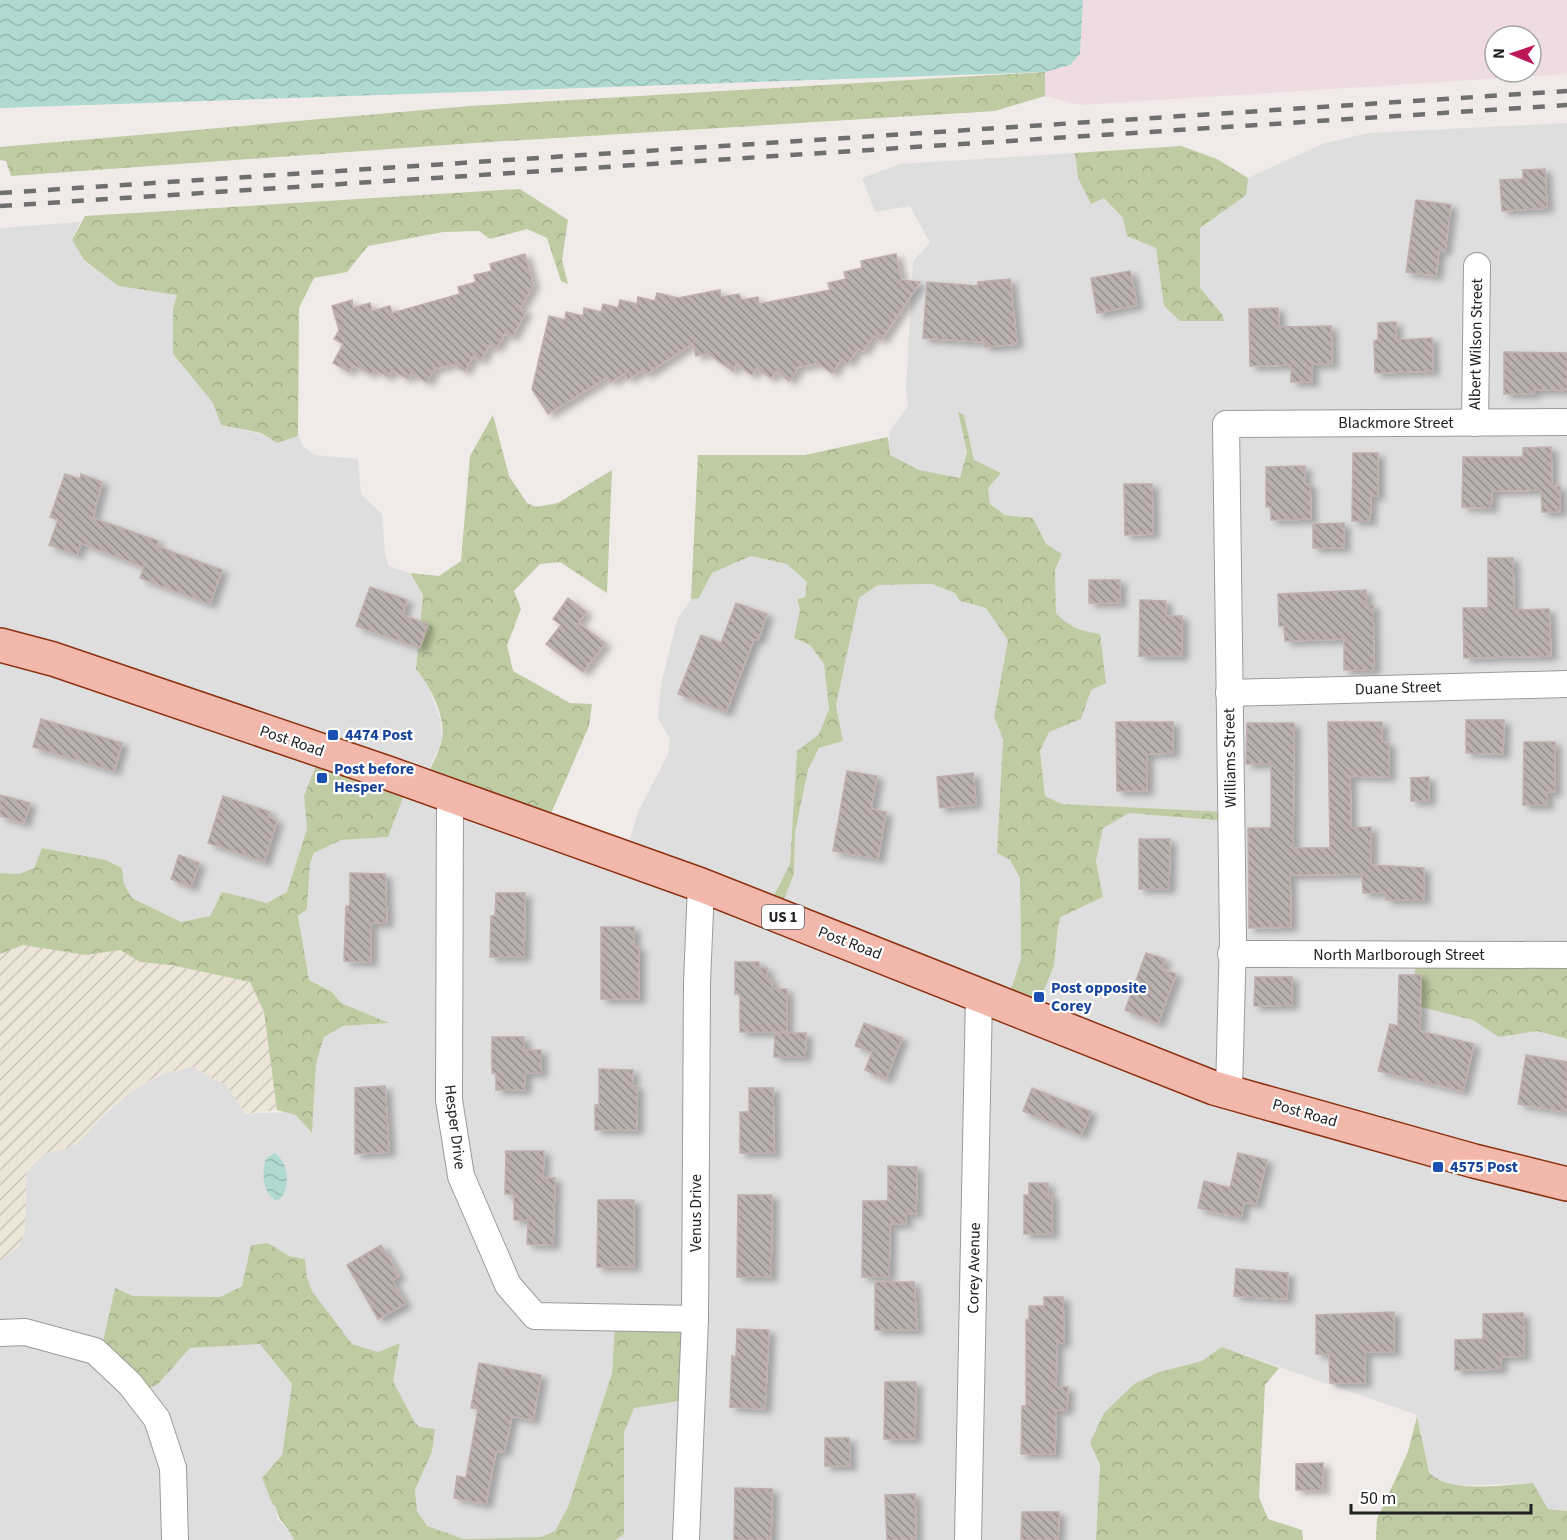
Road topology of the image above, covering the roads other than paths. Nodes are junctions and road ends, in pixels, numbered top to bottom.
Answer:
1 (1477, 266) dead end
2 (1567, 422) edge
3 (1474, 423) junction
4 (1226, 424) joint
5 (0, 645) edge
6 (1567, 684) edge
7 (1229, 693) junction
8 (450, 795) junction
9 (701, 885) junction
10 (1231, 954) junction
11 (1567, 955) edge
12 (979, 996) junction
13 (1229, 1091) junction
14 (1567, 1184) edge
15 (695, 1319) junction
16 (0, 1332) edge
17 (175, 1540) edge
18 (686, 1540) edge
19 (968, 1540) edge

1 - 3 street, Albert Wilson Street
2 - 3 street, Blackmore Street
3 - 4 street, Blackmore Street
4 - 7 street, Williams Street
5 - 8 main road, Post Road / US 1
6 - 7 street, Duane Street
7 - 10 street, Williams Street
8 - 9 main road, Post Road / US 1
8 - 15 street, Hesper Drive
9 - 12 main road, Post Road / US 1
9 - 15 street, Venus Drive
10 - 11 street, North Marlborough Street
10 - 13 street, Williams Street
12 - 13 main road, Post Road / US 1
12 - 19 street, Corey Avenue
13 - 14 main road, Post Road / US 1
15 - 18 street, Venus Drive
16 - 17 street

